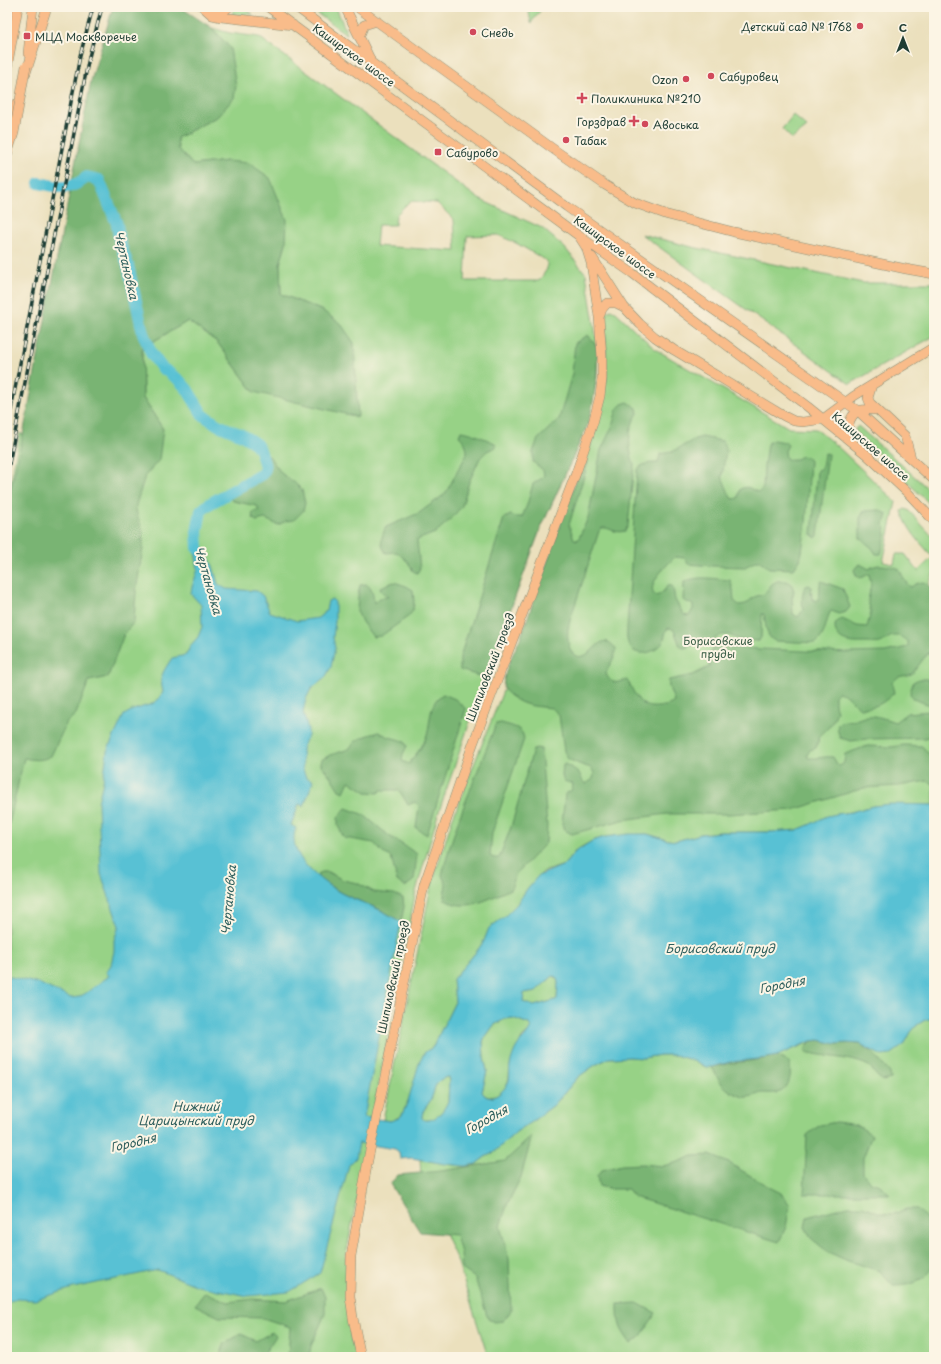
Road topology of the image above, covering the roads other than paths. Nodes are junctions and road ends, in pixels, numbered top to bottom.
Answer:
1 (18, 7) edge
2 (33, 7) edge
3 (47, 7) edge
4 (203, 7) edge
5 (229, 7) edge
6 (268, 7) edge
7 (296, 7) edge
8 (345, 7) edge
9 (357, 7) edge
10 (376, 21) junction
11 (293, 25) junction
12 (359, 37) junction
13 (373, 63) junction
14 (7, 68) edge
15 (7, 134) edge
16 (7, 155) edge
17 (579, 236) junction
18 (586, 247) junction
19 (934, 274) edge
20 (624, 307) junction
21 (600, 317) junction
22 (934, 348) edge
23 (872, 385) junction
24 (846, 402) junction
25 (877, 410) junction
26 (858, 411) junction
27 (823, 419) junction
28 (849, 439) junction
29 (911, 458) junction
30 (934, 480) edge
31 (934, 521) edge
32 (361, 1357) edge

1 - 14 main road
2 - 16 main road, bridge
3 - 15 main road
4 - 5 main road
4 - 11 main road
6 - 11 main road, Каширское шоссе
7 - 13 main road, Каширское шоссе
8 - 12 main road
9 - 10 main road
10 - 12 main road
10 - 19 main road
11 - 17 main road, Каширское шоссе
12 - 13 main road
13 - 24 main road, Каширское шоссе
17 - 18 main road, Шипиловский проезд
17 - 27 main road, Каширское шоссе
18 - 20 main road
18 - 21 main road, Шипиловский проезд
20 - 21 main road
20 - 27 main road
21 - 32 main road, Шипиловский проезд
22 - 23 main road
23 - 24 main road
23 - 25 main road
24 - 26 main road, Каширское шоссе
24 - 27 main road
25 - 26 main road
25 - 29 main road
26 - 28 main road
26 - 29 main road, Каширское шоссе
27 - 28 main road, Каширское шоссе
28 - 31 main road, Каширское шоссе
29 - 30 main road, Каширское шоссе

